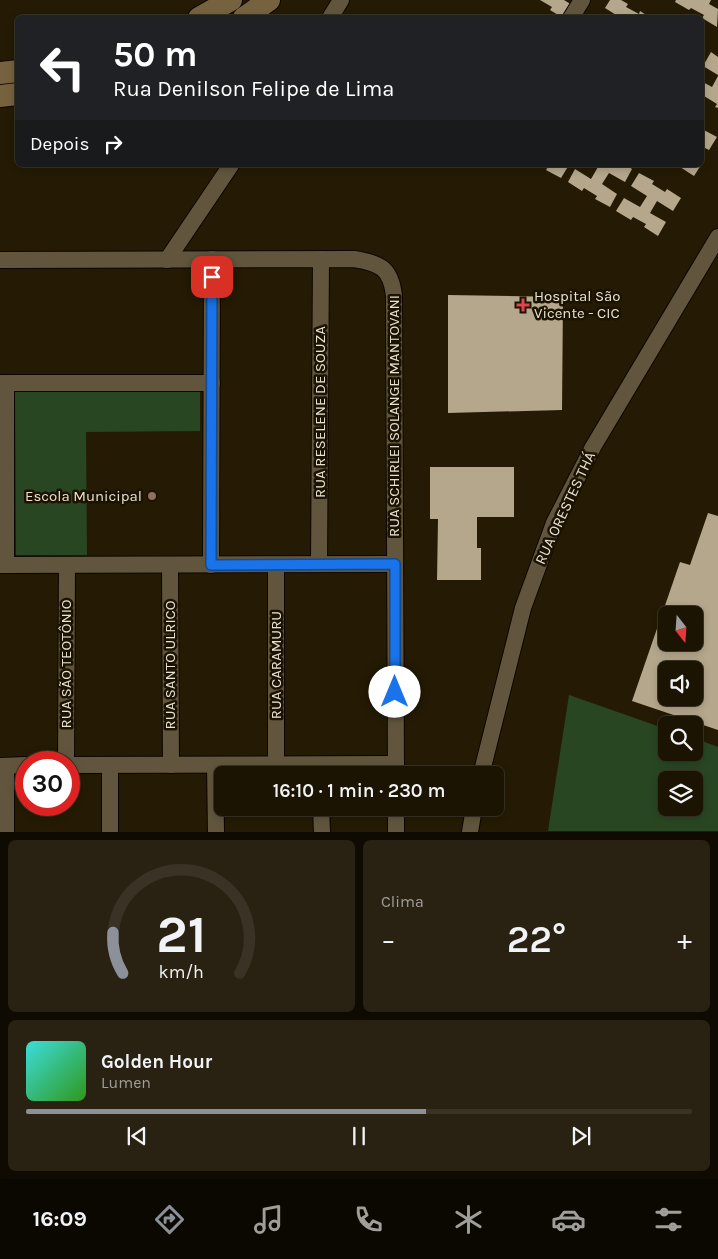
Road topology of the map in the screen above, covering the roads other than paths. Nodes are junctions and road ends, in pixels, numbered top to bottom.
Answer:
1 (231, 0) edge
2 (269, 0) edge
3 (341, 0) edge
4 (582, 0) edge
5 (204, 15) edge
6 (248, 15) edge
7 (332, 15) edge
8 (573, 15) edge
9 (15, 71) edge
10 (0, 73) edge
11 (15, 94) edge
12 (0, 96) edge
13 (230, 167) edge
14 (718, 237) edge
15 (212, 259) junction
16 (321, 259) junction
17 (0, 260) edge
18 (167, 260) junction
19 (3, 383) edge
20 (212, 383) junction
21 (319, 564) junction
22 (395, 564) junction
23 (3, 565) edge
24 (67, 565) junction
25 (170, 565) junction
26 (211, 565) junction
27 (276, 565) junction
28 (66, 751) edge
29 (80, 765) edge
30 (110, 765) junction
31 (171, 765) junction
32 (215, 765) junction
33 (276, 765) junction
34 (3, 766) edge
35 (285, 766) edge
36 (396, 766) edge
37 (483, 766) edge
38 (321, 816) edge
39 (396, 816) edge
40 (473, 816) edge
41 (6, 832) edge
42 (110, 832) edge
43 (216, 832) edge
44 (322, 832) edge
45 (396, 832) edge
46 (470, 832) edge

1 - 5 main road
2 - 6 main road
3 - 7 street
4 - 8 street
9 - 10 main road
11 - 12 main road
13 - 18 street
14 - 37 street, RUA ORESTES THÁ
15 - 16 street
15 - 18 street
15 - 20 street
16 - 21 street, RUA RESELENE DE SOUZA
16 - 22 street, RUA SCHIRLEI SOLANGE MANTOVANI
17 - 18 street
19 - 20 street
19 - 23 street
20 - 26 street
21 - 22 street
21 - 27 street
22 - 36 street, RUA SCHIRLEI SOLANGE MANTOVANI
23 - 24 street
24 - 25 street
24 - 28 street, RUA SÃO TEOTÔNIO
25 - 26 street
25 - 31 street, RUA SANTO ULRICO
26 - 27 street
27 - 33 street, RUA CARAMURU
29 - 30 street
30 - 31 street
30 - 42 street
31 - 32 street
32 - 33 street
32 - 43 street
33 - 35 street
34 - 41 street
38 - 44 street
39 - 45 street
40 - 46 street

